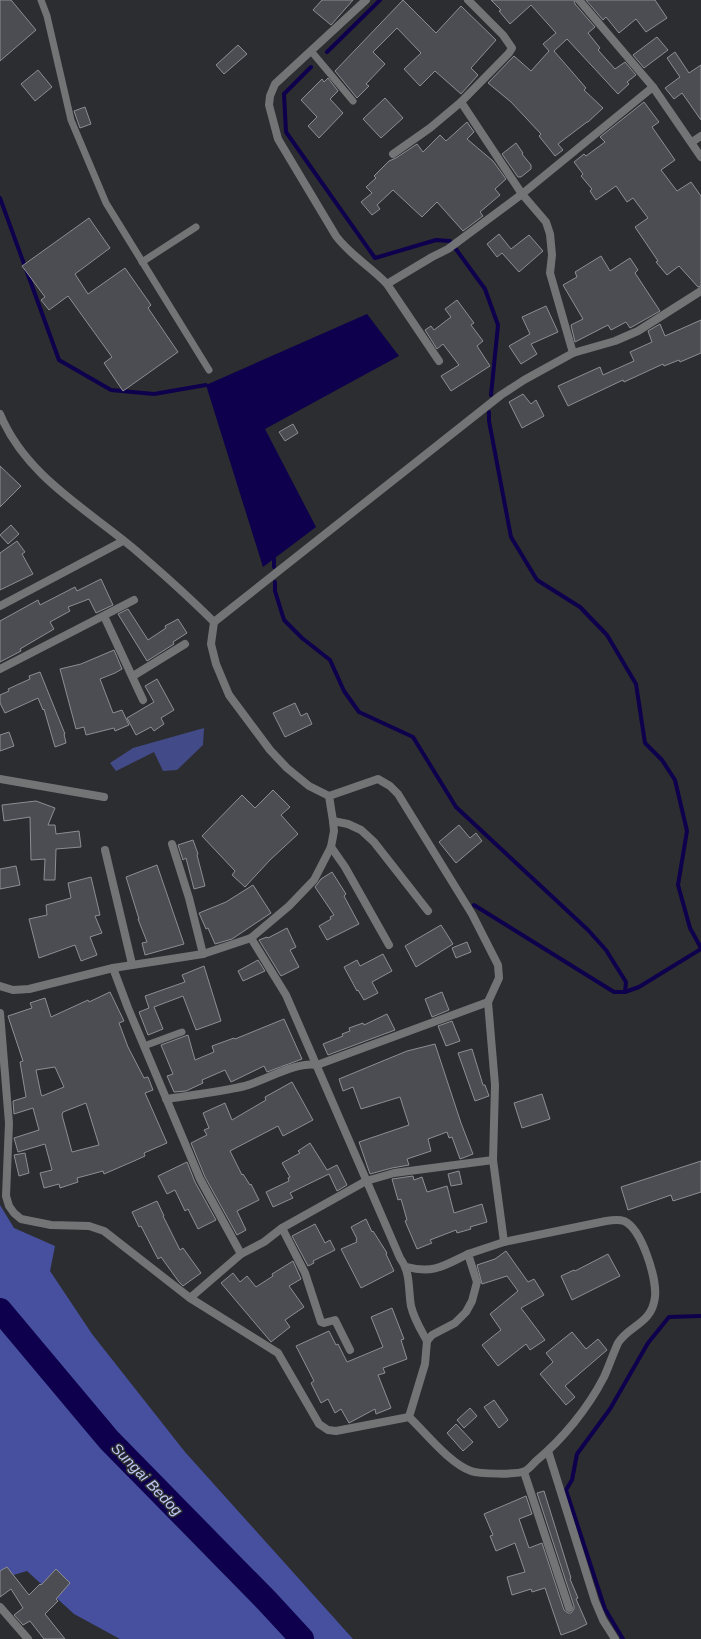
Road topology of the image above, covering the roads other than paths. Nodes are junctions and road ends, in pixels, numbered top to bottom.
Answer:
1 (41, 0) edge
2 (366, 0) edge
3 (468, 0) edge
4 (579, 0) edge
5 (311, 51) junction
6 (653, 87) junction
7 (353, 101) dead end
8 (461, 102) junction
9 (701, 136) edge
10 (692, 142) junction
11 (392, 154) dead end
12 (701, 157) edge
13 (522, 194) junction
14 (196, 227) dead end
15 (142, 262) junction
16 (387, 284) junction
17 (701, 291) edge
18 (573, 353) junction
19 (439, 361) dead end
20 (209, 370) dead end
21 (0, 414) edge
22 (3, 432) edge
23 (123, 541) junction
24 (134, 600) dead end
25 (0, 606) edge
26 (104, 616) junction
27 (214, 622) junction
28 (184, 644) dead end
29 (0, 669) edge
30 (133, 676) junction
31 (143, 700) dead end
32 (0, 779) edge
33 (328, 796) junction
34 (104, 797) dead end
35 (333, 821) junction
36 (172, 844) dead end
37 (331, 846) junction
38 (104, 850) dead end
39 (428, 911) dead end
40 (251, 938) junction
41 (389, 945) dead end
42 (203, 954) junction
43 (132, 964) junction
44 (113, 968) junction
45 (0, 986) edge
46 (488, 1002) junction
47 (0, 1013) edge
48 (182, 1032) dead end
49 (144, 1046) junction
50 (317, 1065) junction
51 (166, 1099) junction
52 (493, 1160) junction
53 (366, 1180) junction
54 (282, 1228) junction
55 (504, 1242) junction
56 (241, 1254) junction
57 (468, 1254) junction
58 (407, 1267) junction
59 (190, 1298) junction
60 (427, 1341) junction
61 (350, 1350) dead end
62 (410, 1417) junction
63 (548, 1451) junction
64 (524, 1472) junction
65 (0, 1607) edge
66 (569, 1608) dead end
67 (28, 1639) edge
68 (615, 1639) edge

1 - 15 lane
2 - 5 street
3 - 8 street
4 - 6 street
5 - 7 lane
5 - 16 street
6 - 10 street
6 - 13 street
8 - 11 street
8 - 13 street
9 - 10 street
10 - 12 street
13 - 16 street
13 - 18 street
14 - 15 lane
15 - 20 lane
16 - 19 street
17 - 18 street
18 - 27 street
21 - 22 street
22 - 23 street
23 - 25 street
23 - 27 street
24 - 26 street
26 - 29 street
26 - 30 street
27 - 33 street
28 - 30 street
30 - 31 street
32 - 34 street
33 - 35 street
33 - 46 street
35 - 37 street
35 - 39 street
36 - 42 street
37 - 40 street
37 - 41 street
38 - 43 street
40 - 42 street
40 - 50 street
42 - 43 street
43 - 44 street
44 - 45 street
44 - 49 street
46 - 50 street
46 - 52 street
47 - 59 street
48 - 49 lane
49 - 51 street
50 - 51 street
50 - 53 street
51 - 56 street
52 - 53 street
52 - 55 street
53 - 54 street
53 - 58 street
54 - 56 street
54 - 61 street
55 - 57 street
55 - 63 street
56 - 59 street
57 - 58 street
57 - 60 street
58 - 60 street
59 - 62 street
60 - 62 street
62 - 64 street
63 - 64 street
63 - 68 street
64 - 66 street
65 - 67 street

